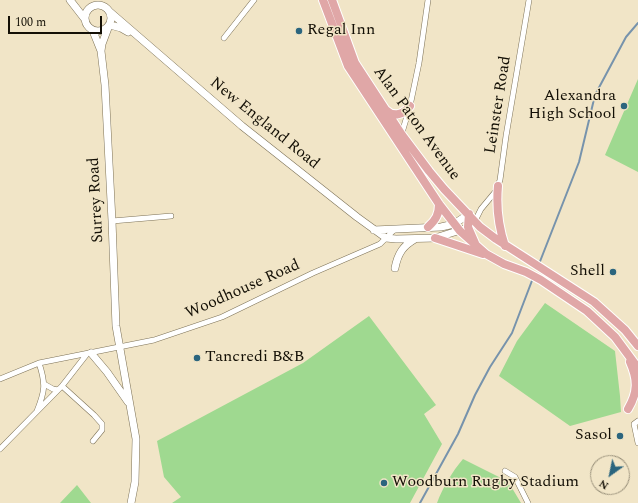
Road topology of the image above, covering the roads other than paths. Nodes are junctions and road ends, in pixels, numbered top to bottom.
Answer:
1 (70, 0) edge
2 (87, 0) edge
3 (254, 0) edge
4 (324, 0) edge
5 (332, 0) edge
6 (428, 0) edge
7 (529, 0) edge
8 (95, 5) junction
9 (110, 12) junction
10 (84, 18) junction
11 (109, 27) junction
12 (93, 31) junction
13 (139, 37) junction
14 (224, 38) dead end
15 (101, 51) junction
16 (410, 106) junction
17 (385, 110) junction
18 (402, 135) junction
19 (399, 143) junction
20 (498, 186) junction
21 (439, 204) junction
22 (481, 209) junction
23 (469, 214) junction
24 (171, 216) dead end
25 (112, 221) junction
26 (475, 221) junction
27 (454, 224) junction
28 (428, 227) junction
29 (468, 227) junction
30 (395, 229) junction
31 (374, 230) junction
32 (460, 231) junction
33 (386, 238) junction
34 (415, 238) junction
35 (435, 238) junction
36 (505, 246) junction
37 (478, 247) junction
38 (486, 254) junction
39 (395, 268) dead end
40 (638, 346) edge
41 (119, 348) junction
42 (623, 348) junction
43 (89, 353) junction
44 (39, 363) junction
45 (638, 368) edge
46 (0, 379) edge
47 (44, 384) junction
48 (60, 388) junction
49 (130, 404) junction
50 (628, 409) dead end
51 (36, 414) junction
52 (638, 422) edge
53 (92, 441) dead end
54 (638, 443) edge
55 (0, 449) edge
56 (505, 471) dead end
57 (131, 503) edge
58 (528, 503) edge

1 - 10 street
2 - 8 street
3 - 14 street
4 - 19 main road, Alan Paton Avenue
5 - 17 main road, Alan Paton Avenue
6 - 16 street
7 - 20 street, Leinster Road
8 - 9 street
8 - 10 street
9 - 11 street
9 - 13 street, New England Road
10 - 12 street
11 - 12 street
11 - 13 street, New England Road
11 - 15 street, Surrey Road
12 - 15 street, Surrey Road
13 - 31 street, New England Road
15 - 25 street, Surrey Road
16 - 17 main road
16 - 18 street
17 - 18 main road, Alan Paton Avenue
18 - 19 street
18 - 23 main road, Alan Paton Avenue
19 - 21 main road, Alan Paton Avenue
20 - 22 street, Leinster Road
20 - 36 main road
21 - 27 main road, Alan Paton Avenue
21 - 28 main road
22 - 23 street, Leinster Road
22 - 26 street, Leinster Road
23 - 26 main road, Alan Paton Avenue
23 - 27 street
23 - 29 main road
24 - 25 street
25 - 41 street, Surrey Road
26 - 29 street
26 - 36 main road, Alan Paton Avenue
27 - 28 street
27 - 32 main road, Alan Paton Avenue
28 - 30 street
29 - 32 street
29 - 37 main road
30 - 31 street
30 - 33 street, Woodhouse Road
31 - 33 street, New England Road
32 - 35 street
32 - 37 main road, Alan Paton Avenue
33 - 34 street
33 - 41 street, Woodhouse Road
34 - 35 street
34 - 39 street
35 - 38 main road
36 - 40 main road, Alan Paton Avenue
37 - 38 main road, Alan Paton Avenue
38 - 42 main road, Alan Paton Avenue
41 - 43 street, Woodhouse Road
41 - 49 street, Surrey Road
42 - 45 main road
42 - 50 main road
43 - 44 street, Woodhouse Road
43 - 48 street
43 - 49 street
44 - 46 street, Woodhouse Road
44 - 47 street
47 - 48 street
47 - 51 street
48 - 51 street
48 - 53 street
49 - 57 street, Surrey Road
51 - 55 street
52 - 54 street
56 - 58 street

